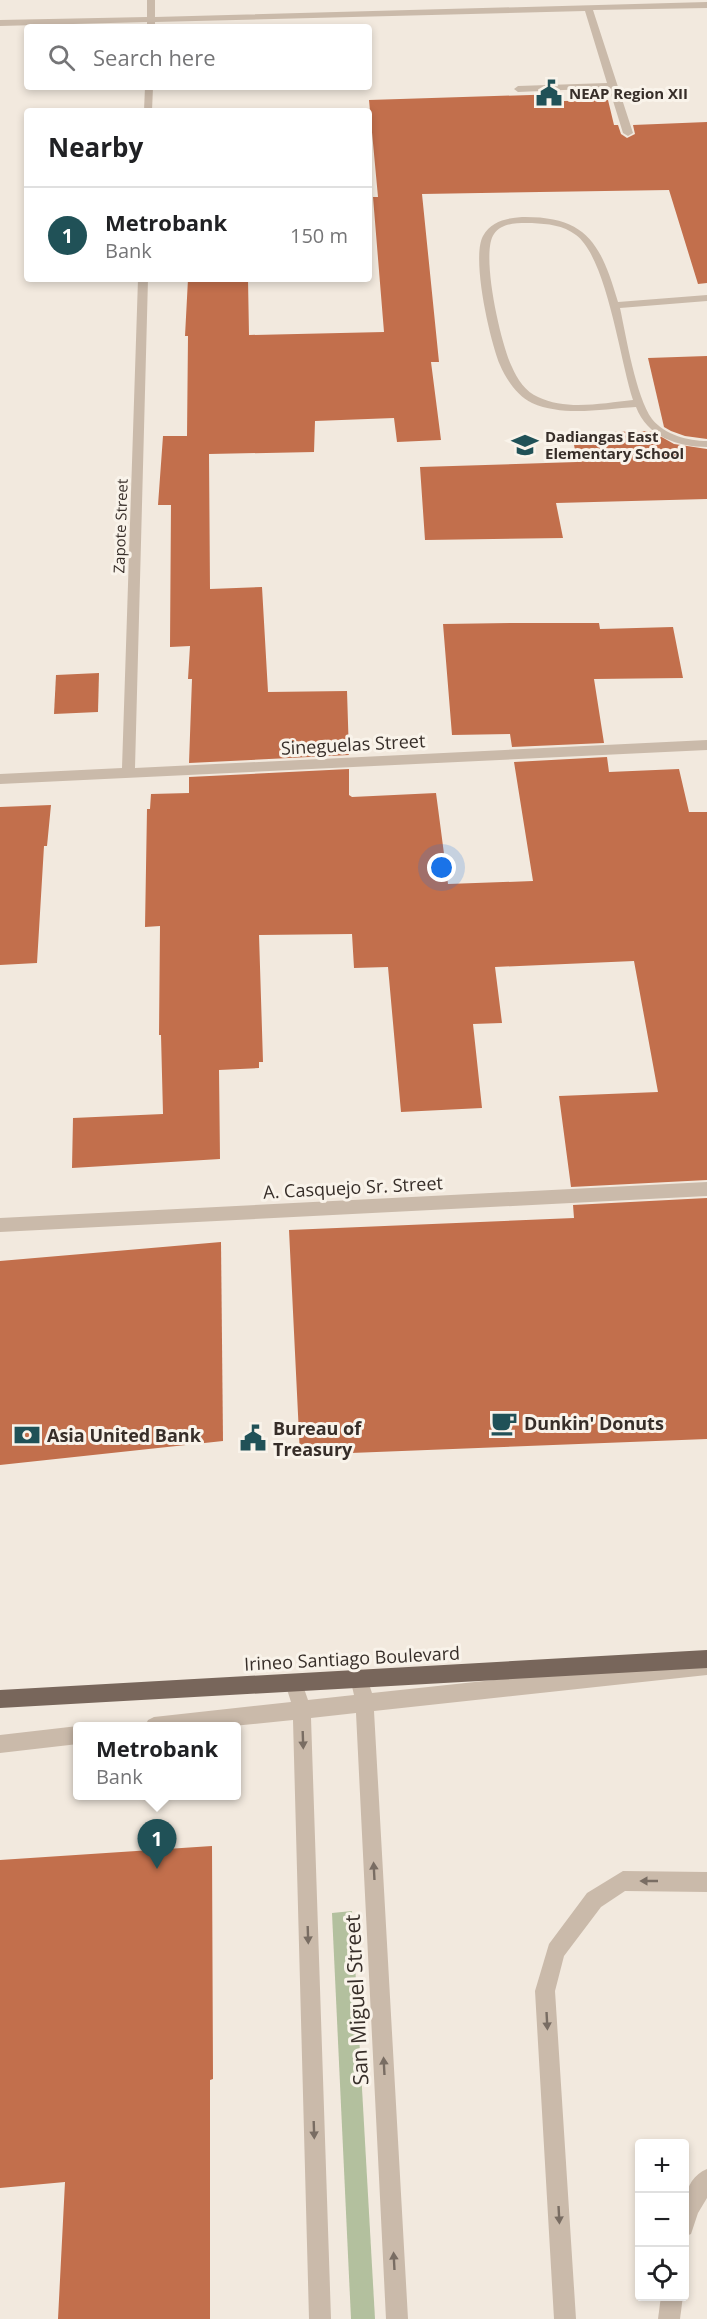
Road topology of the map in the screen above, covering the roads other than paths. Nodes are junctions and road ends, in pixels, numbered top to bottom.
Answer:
1 (151, 0) edge
2 (434, 0) edge
3 (707, 5) edge
4 (588, 8) junction
5 (436, 13) junction
6 (0, 23) edge
7 (151, 23) edge
8 (613, 85) junction
9 (518, 89) dead end
10 (149, 90) edge
11 (148, 108) edge
12 (628, 133) dead end
13 (143, 282) edge
14 (705, 298) edge
15 (614, 305) junction
16 (707, 311) edge
17 (640, 403) junction
18 (707, 444) edge
19 (707, 745) edge
20 (128, 774) junction
21 (0, 779) edge
22 (707, 1189) edge
23 (0, 1225) edge
24 (707, 1659) edge
25 (707, 1666) edge
26 (359, 1678) junction
27 (294, 1683) junction
28 (0, 1699) edge
29 (364, 1704) junction
30 (302, 1710) junction
31 (191, 1722) edge
32 (73, 1736) edge
33 (0, 1744) edge
34 (707, 1882) edge
35 (707, 2179) edge
36 (689, 2207) edge
37 (671, 2301) edge
38 (320, 2319) edge
39 (397, 2319) edge
40 (565, 2319) edge
41 (669, 2319) edge

1 - 7 street
2 - 5 street
3 - 4 street
4 - 5 street
4 - 8 street
5 - 7 street
6 - 7 street
8 - 9 street
8 - 12 street
10 - 11 street
13 - 20 street, Zapote Street
14 - 15 street
14 - 16 street
15 - 17 street
15 - 17 street
17 - 18 street
19 - 20 street, Sineguelas Street
20 - 21 street, Sineguelas Street
22 - 23 street, A. Casquejo Sr. Street
24 - 26 main road, Irineo Santiago Boulevard
25 - 29 street
26 - 27 main road, Irineo Santiago Boulevard
26 - 29 street, San Miguel Street
27 - 28 main road, Irineo Santiago Boulevard
27 - 30 street
29 - 30 street
39 -> 29 street, San Miguel Street
30 - 31 street
30 -> 38 street
32 - 33 street
34 -> 40 street
35 - 36 street
37 - 41 street

